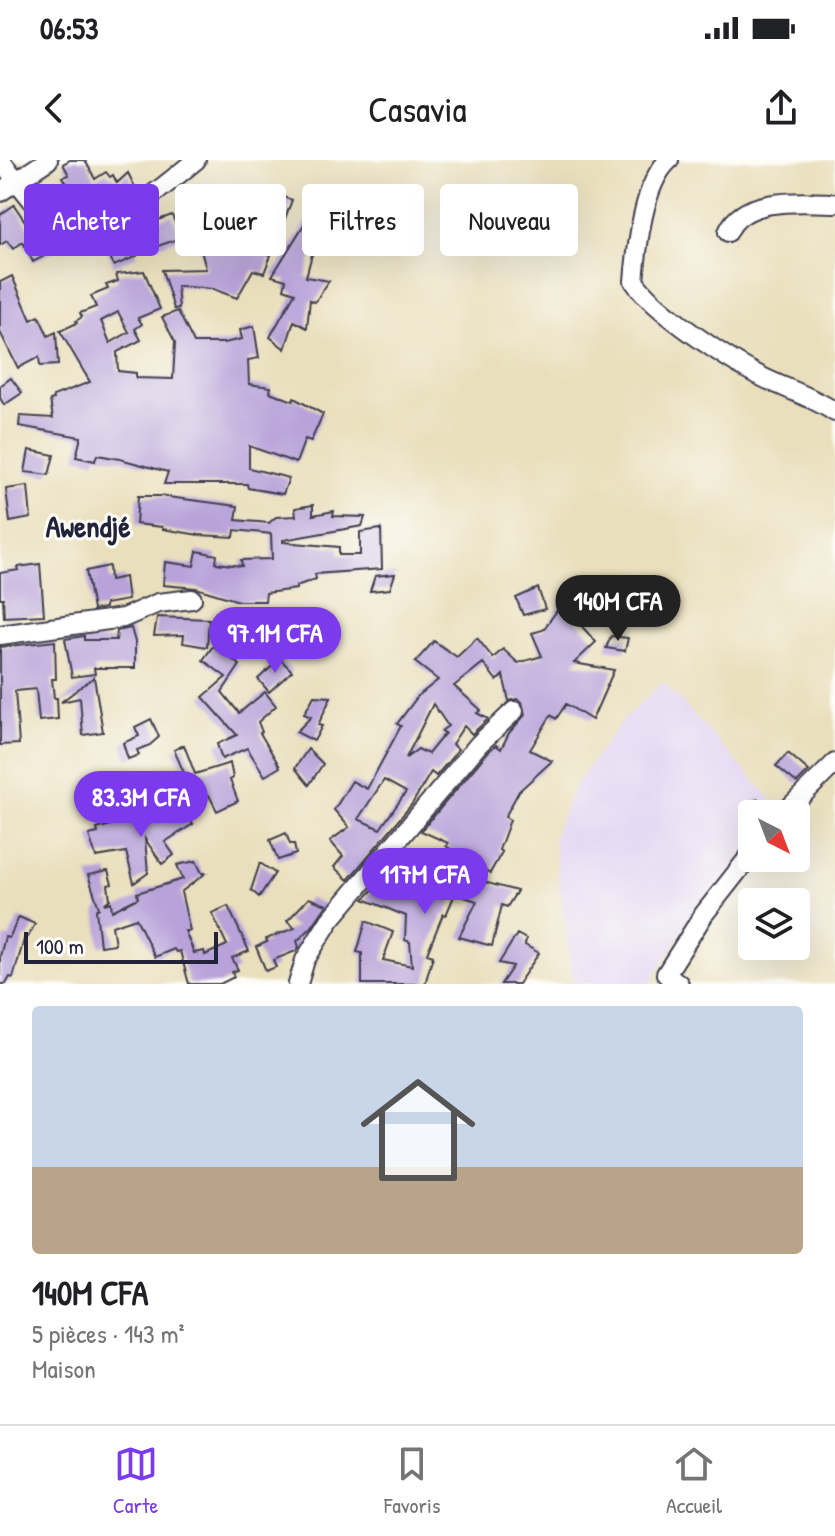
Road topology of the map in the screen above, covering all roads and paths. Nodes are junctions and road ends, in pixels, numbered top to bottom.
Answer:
1 (0, 160) edge
2 (48, 160) edge
3 (196, 160) edge
4 (669, 160) edge
5 (18, 180) junction
6 (0, 192) edge
7 (835, 203) edge
8 (728, 232) dead end
9 (835, 412) edge
10 (192, 599) dead end
11 (0, 635) edge
12 (514, 711) dead end
13 (835, 763) edge
14 (797, 800) edge
15 (738, 871) edge
16 (298, 984) edge
17 (679, 984) edge

1 - 5 street
2 - 5 street
3 - 5 street
4 - 9 street
5 - 6 street
7 - 8 street
10 - 11 street
12 - 16 street
13 - 14 street
15 - 17 street

